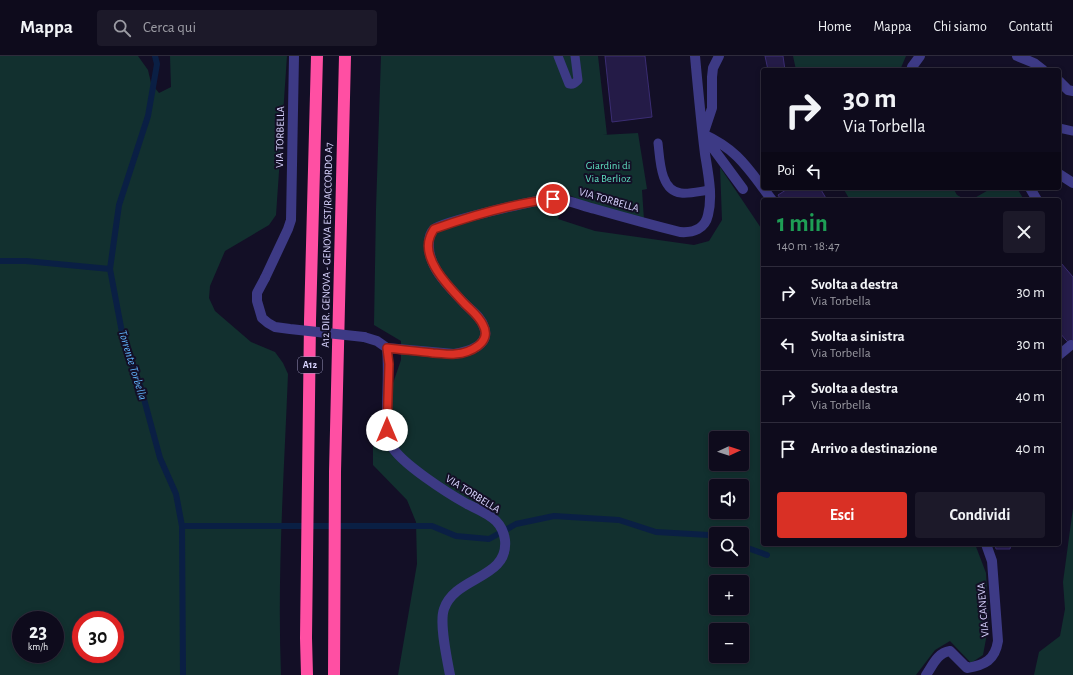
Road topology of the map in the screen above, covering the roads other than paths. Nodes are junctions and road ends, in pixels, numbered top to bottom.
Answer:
1 (294, 56) edge
2 (317, 56) edge
3 (345, 56) edge
4 (558, 56) edge
5 (575, 56) edge
6 (695, 56) edge
7 (718, 56) edge
8 (920, 56) edge
9 (1017, 56) edge
10 (912, 68) edge
11 (1041, 68) edge
12 (1061, 83) edge
13 (1073, 91) edge
14 (1061, 128) edge
15 (1073, 131) edge
16 (703, 134) junction
17 (658, 143) dead end
18 (1061, 175) edge
19 (1073, 183) edge
20 (761, 186) edge
21 (710, 190) junction
22 (743, 190) dead end
23 (1071, 345) dead end
24 (387, 348) junction
25 (1061, 353) edge
26 (987, 546) edge
27 (307, 675) edge
28 (334, 675) edge
29 (450, 675) edge
30 (926, 675) edge

1 - 24 street, VIA TORBELLA, bridge
2 - 27 highway, A12
3 - 28 highway, A12 DIR. GENOVA - GENOVA EST/RACCORDO A7 / A12
4 - 5 lane
6 - 16 street, VIA TORBELLA
7 - 16 street, VIA TORBELLA
8 - 10 street
9 - 11 street
12 - 13 street
14 - 15 lane
16 - 20 street
16 - 21 street, VIA TORBELLA
16 - 22 street
17 - 21 lane
18 - 19 street
21 - 24 street, VIA TORBELLA
23 - 25 street
24 - 29 street, VIA TORBELLA
26 - 30 street, VIA CANEVA

